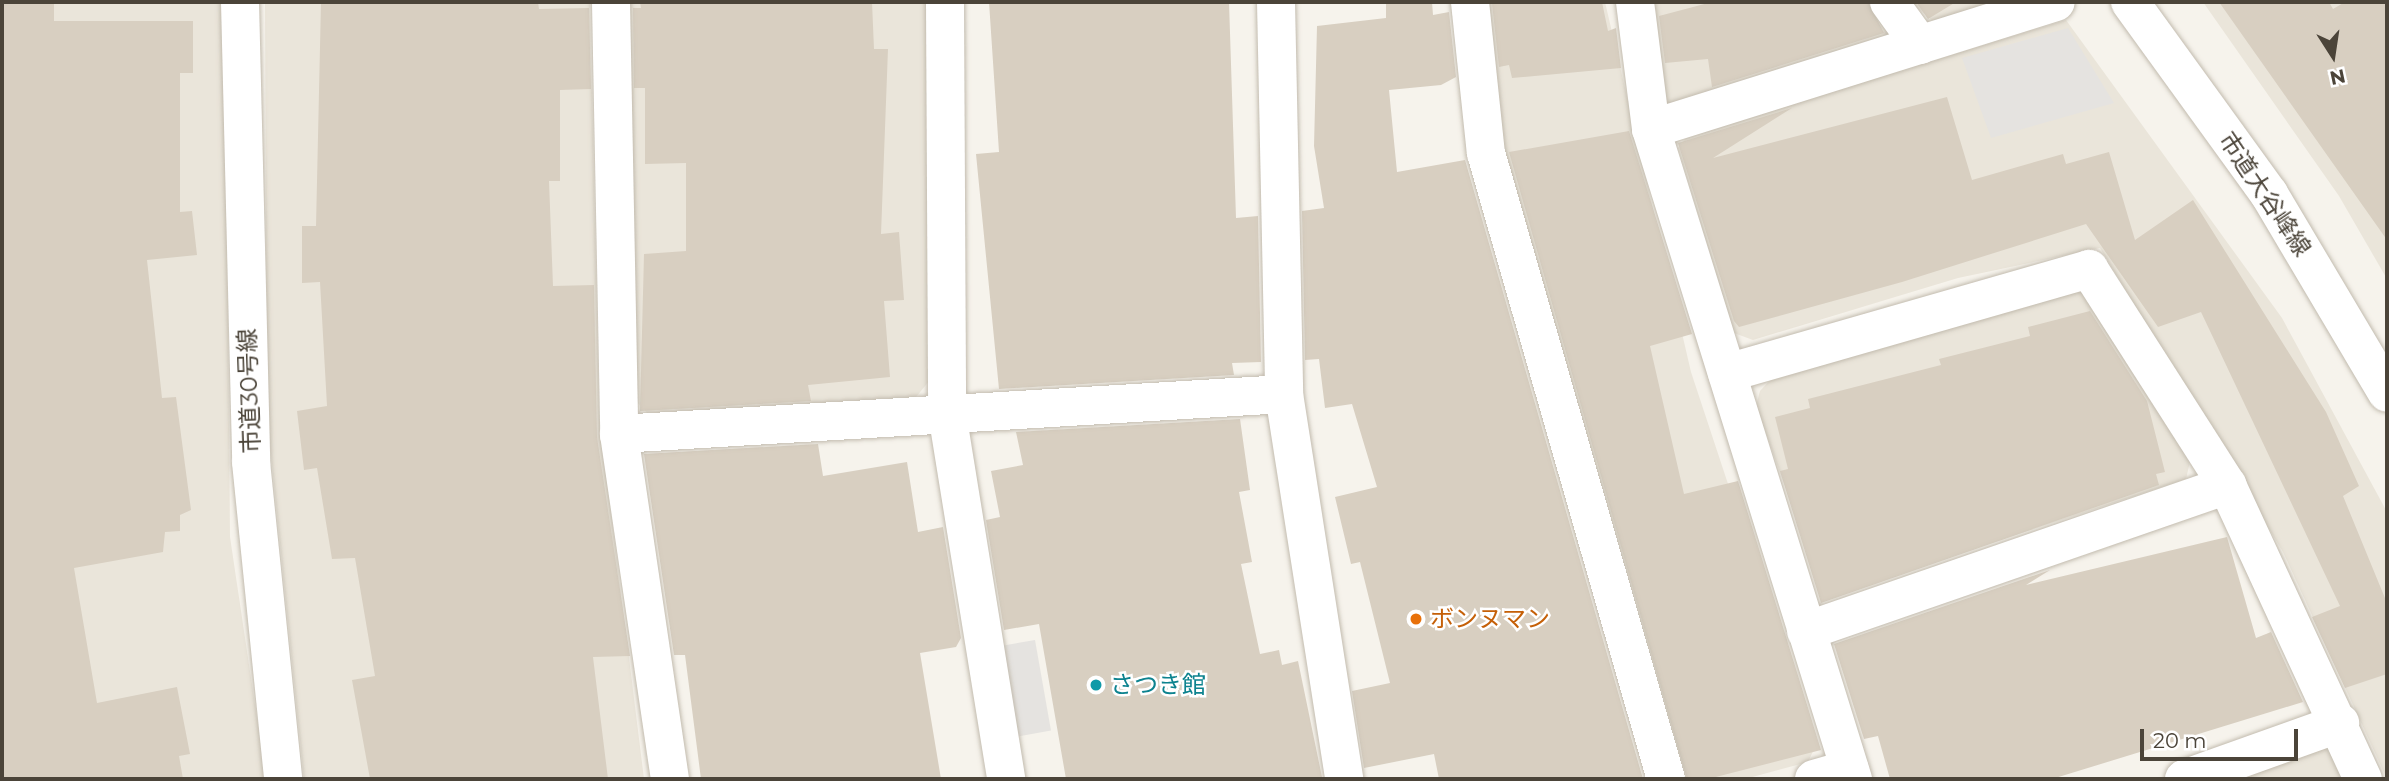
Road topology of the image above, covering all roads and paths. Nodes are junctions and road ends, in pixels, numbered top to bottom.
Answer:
1 (240, 2) edge
2 (611, 2) edge
3 (945, 2) edge
4 (1276, 2) edge
5 (1470, 2) edge
6 (1635, 2) edge
7 (1889, 2) edge
8 (2056, 2) edge
9 (2130, 2) edge
10 (1920, 44) junction
11 (1651, 129) junction
12 (1727, 373) junction
13 (2387, 393) edge
14 (1284, 394) junction
15 (947, 413) junction
16 (619, 434) junction
17 (2227, 485) junction
18 (1806, 631) junction
19 (2340, 723) junction
20 (1852, 774) edge
21 (284, 779) edge
22 (670, 779) edge
23 (1006, 779) edge
24 (1344, 779) edge
25 (1666, 779) edge
26 (1814, 779) edge
27 (2184, 779) edge
28 (2363, 779) edge

1 - 21 street, 市道30号線
2 - 16 street
3 - 15 street
4 - 14 street
5 - 25 street
6 - 11 street
7 - 10 street
8 - 10 street
9 - 13 street, 市道大谷峰線
10 - 11 street
11 - 12 street
12 - 17 street
12 - 18 street
14 - 15 street
14 - 24 street
15 - 16 street
15 - 23 street
16 - 22 street
17 - 18 street
17 - 19 street
18 - 20 street
19 - 27 street
19 - 28 street
20 - 26 street

